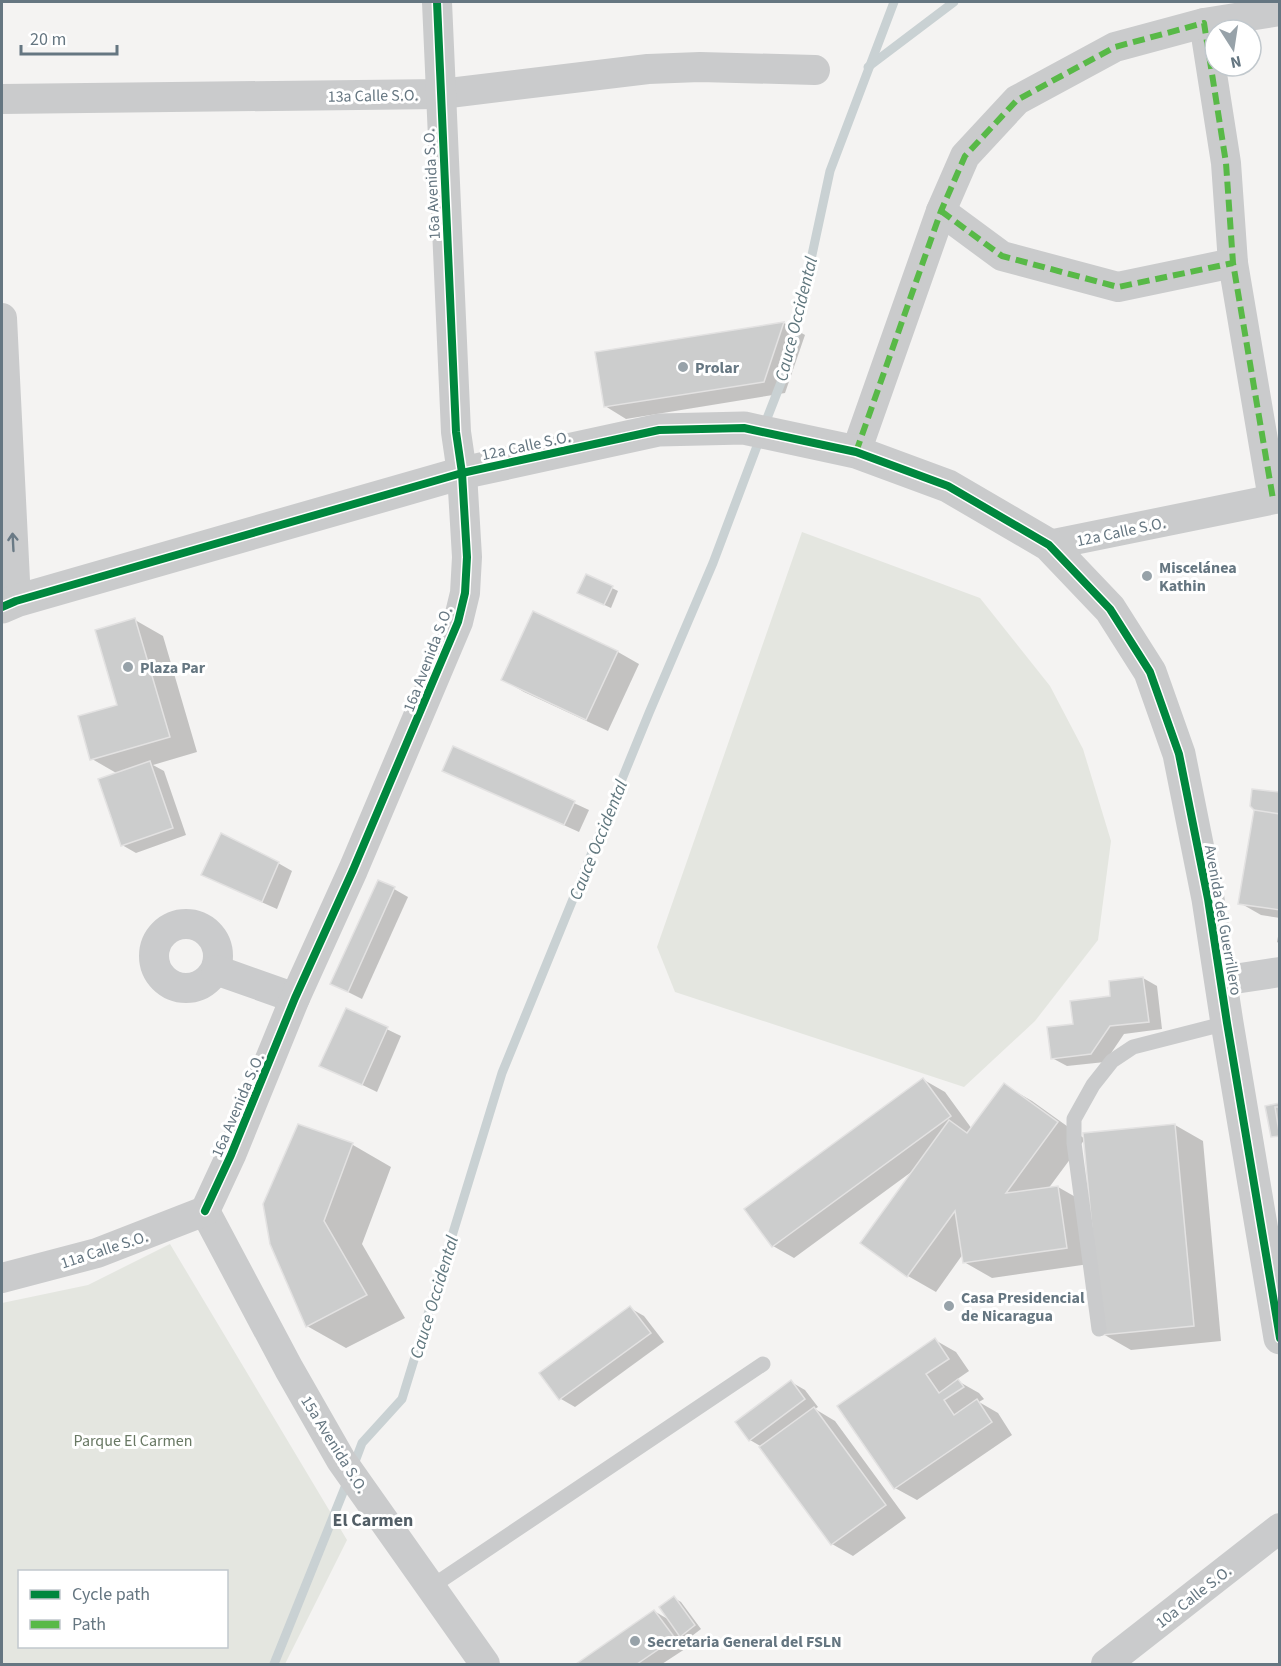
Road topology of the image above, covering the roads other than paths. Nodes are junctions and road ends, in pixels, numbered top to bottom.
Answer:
1 (437, 2) edge
2 (1280, 11) edge
3 (1236, 18) edge
4 (1203, 23) edge
5 (815, 70) dead end
6 (1213, 78) edge
7 (441, 94) junction
8 (2, 99) edge
9 (941, 211) junction
10 (1233, 263) junction
11 (2, 318) edge
12 (856, 452) junction
13 (462, 473) junction
14 (1276, 499) edge
15 (1049, 545) junction
16 (9, 604) edge
17 (216, 970) dead end
18 (1280, 972) edge
19 (1221, 981) junction
20 (295, 998) junction
21 (1227, 1023) junction
22 (205, 1211) junction
23 (2, 1278) edge
24 (1100, 1329) dead end
25 (1280, 1338) edge
26 (763, 1364) dead end
27 (1280, 1528) edge
28 (431, 1587) junction
29 (485, 1665) edge
30 (1106, 1665) edge

1 - 7 street, 16a Avenida S.O.
2 - 3 street
4 - 9 street
5 - 7 street, 13a Calle S.O.
6 - 10 street
7 - 8 street, 13a Calle S.O.
7 - 13 street, 16a Avenida S.O.
9 - 10 street
9 - 12 street
10 - 14 street
16 -> 11 street
12 - 13 street, 12a Calle S.O.
12 - 15 street, 12a Calle S.O.
13 - 16 street, 12a Calle S.O.
13 - 20 street, 16a Avenida S.O.
14 - 15 street, 12a Calle S.O.
15 - 19 street, Avenida del Guerrillero
17 - 20 street
18 - 19 street
19 - 21 street, Avenida del Guerrillero
20 - 22 street, 16a Avenida S.O.
21 - 24 lane
21 - 25 street, Avenida del Guerrillero
22 - 23 street, 11a Calle S.O.
22 - 28 street, 15a Avenida S.O.
26 - 28 lane
27 - 30 street, 10a Calle S.O.
28 - 29 street, 15a Avenida S.O.

